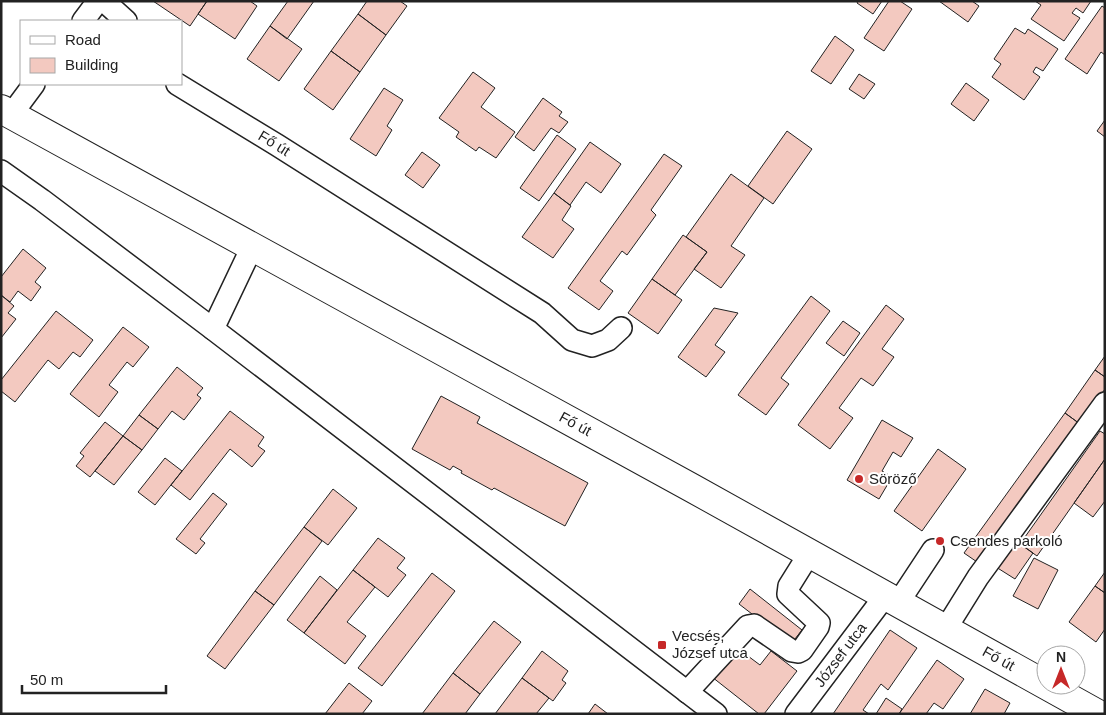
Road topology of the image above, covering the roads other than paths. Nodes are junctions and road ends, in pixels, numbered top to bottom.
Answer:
1 (98, 1) edge
2 (104, 1) edge
3 (84, 20) edge
4 (125, 20) edge
5 (33, 85) edge
6 (179, 85) edge
7 (6, 112) edge
8 (1, 171) edge
9 (252, 248) junction
10 (621, 328) dead end
11 (213, 329) junction
12 (1105, 403) edge
13 (933, 550) dead end
14 (809, 554) junction
15 (892, 600) junction
16 (945, 630) junction
17 (688, 692) junction
18 (716, 714) edge
19 (796, 714) edge
20 (1098, 714) edge

1 - 3 street
2 - 4 street
5 - 7 street
6 - 10 street, Fő út
7 - 9 main road, Fő út
8 - 11 street
9 - 11 street
9 - 14 main road, Fő út
11 - 17 street
12 - 16 street
13 - 15 street
14 - 15 main road, Fő út
14 - 17 street
15 - 16 main road, Fő út
15 - 19 street, József utca
16 - 20 main road, Fő út
17 - 18 street

